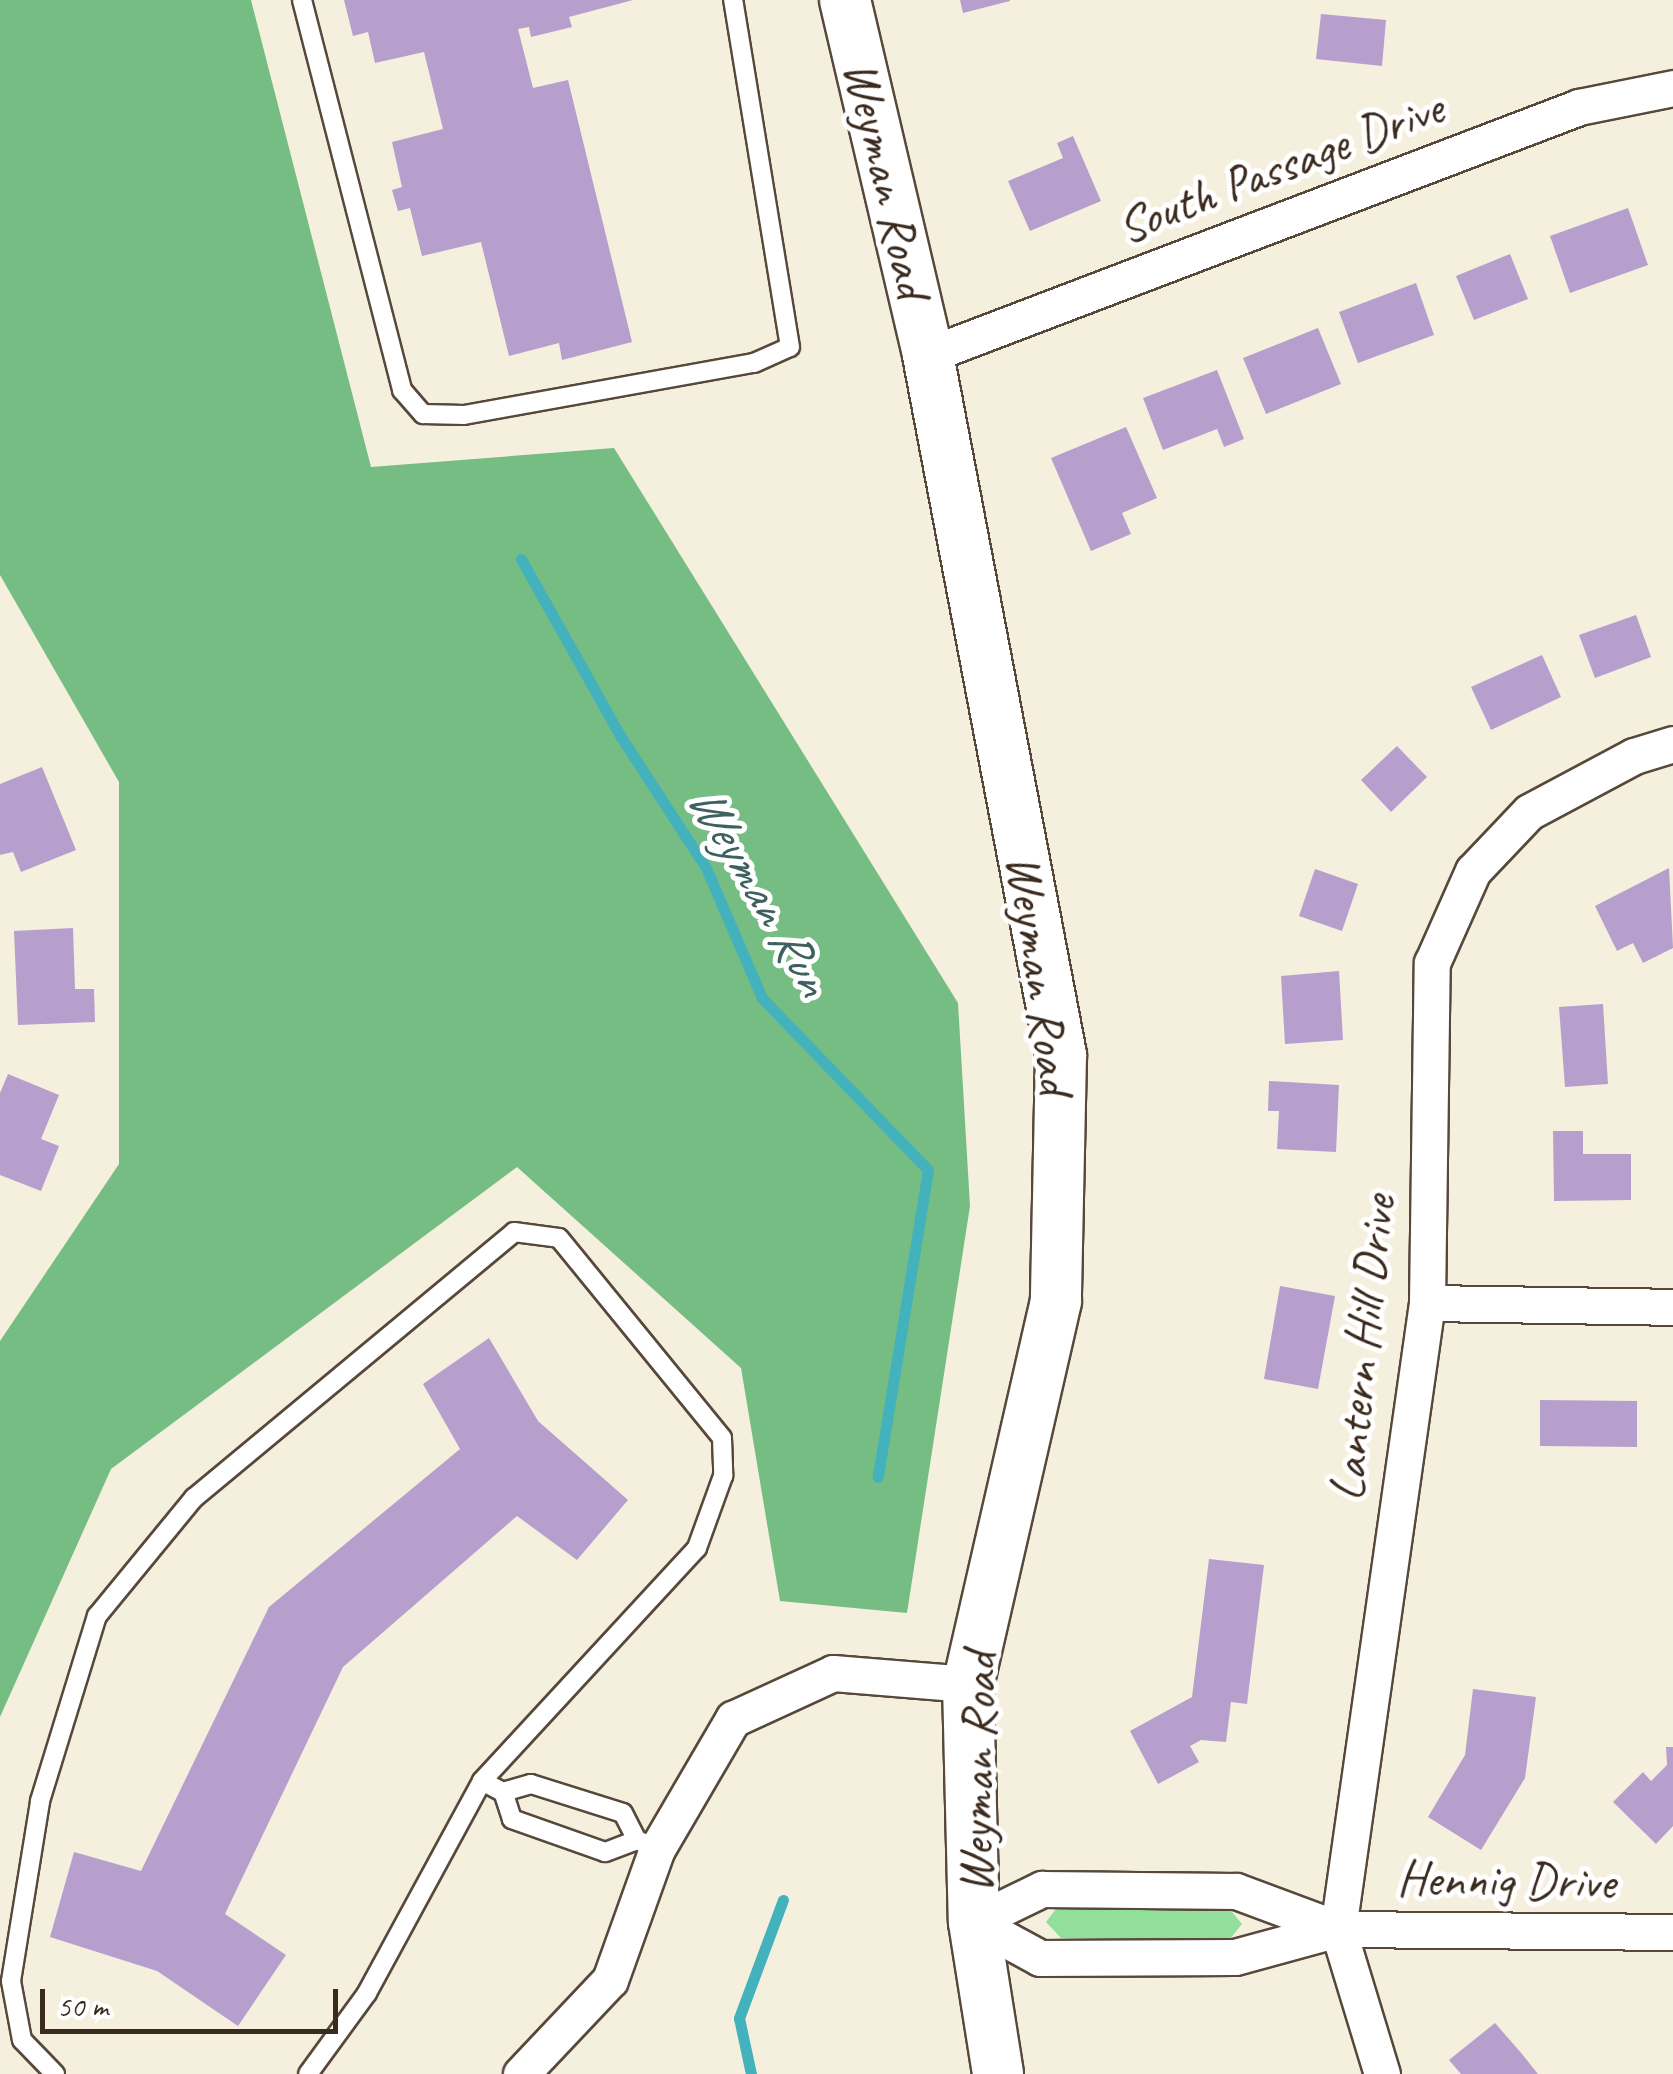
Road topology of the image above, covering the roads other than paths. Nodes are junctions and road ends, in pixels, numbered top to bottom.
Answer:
1 (302, 0) edge
2 (733, 0) edge
3 (846, 0) edge
4 (1673, 88) edge
5 (928, 355) junction
6 (1673, 744) edge
7 (1427, 1304) junction
8 (1673, 1306) edge
9 (968, 1684) junction
10 (482, 1781) junction
11 (502, 1792) junction
12 (647, 1844) junction
13 (974, 1922) junction
14 (1338, 1928) junction
15 (1673, 1932) edge
16 (56, 2074) edge
17 (308, 2074) edge
18 (521, 2074) edge
19 (998, 2074) edge
20 (1382, 2074) edge

1 - 2 lane
3 - 5 street, Weyman Road
4 - 5 street, South Passage Drive
5 - 9 street, Weyman Road
6 - 7 street, Lantern Hill Drive
7 - 8 street
7 - 14 street, Lantern Hill Drive
9 - 12 street
9 - 13 street, Weyman Road
10 - 11 lane
10 - 16 lane
10 - 17 lane
11 - 12 lane
11 - 12 lane
12 - 18 street
13 - 14 street, Hennig Drive
13 - 14 street, Hennig Drive
13 - 19 street, Weyman Road
14 - 15 street, Hennig Drive
14 - 20 street, Lantern Hill Drive

